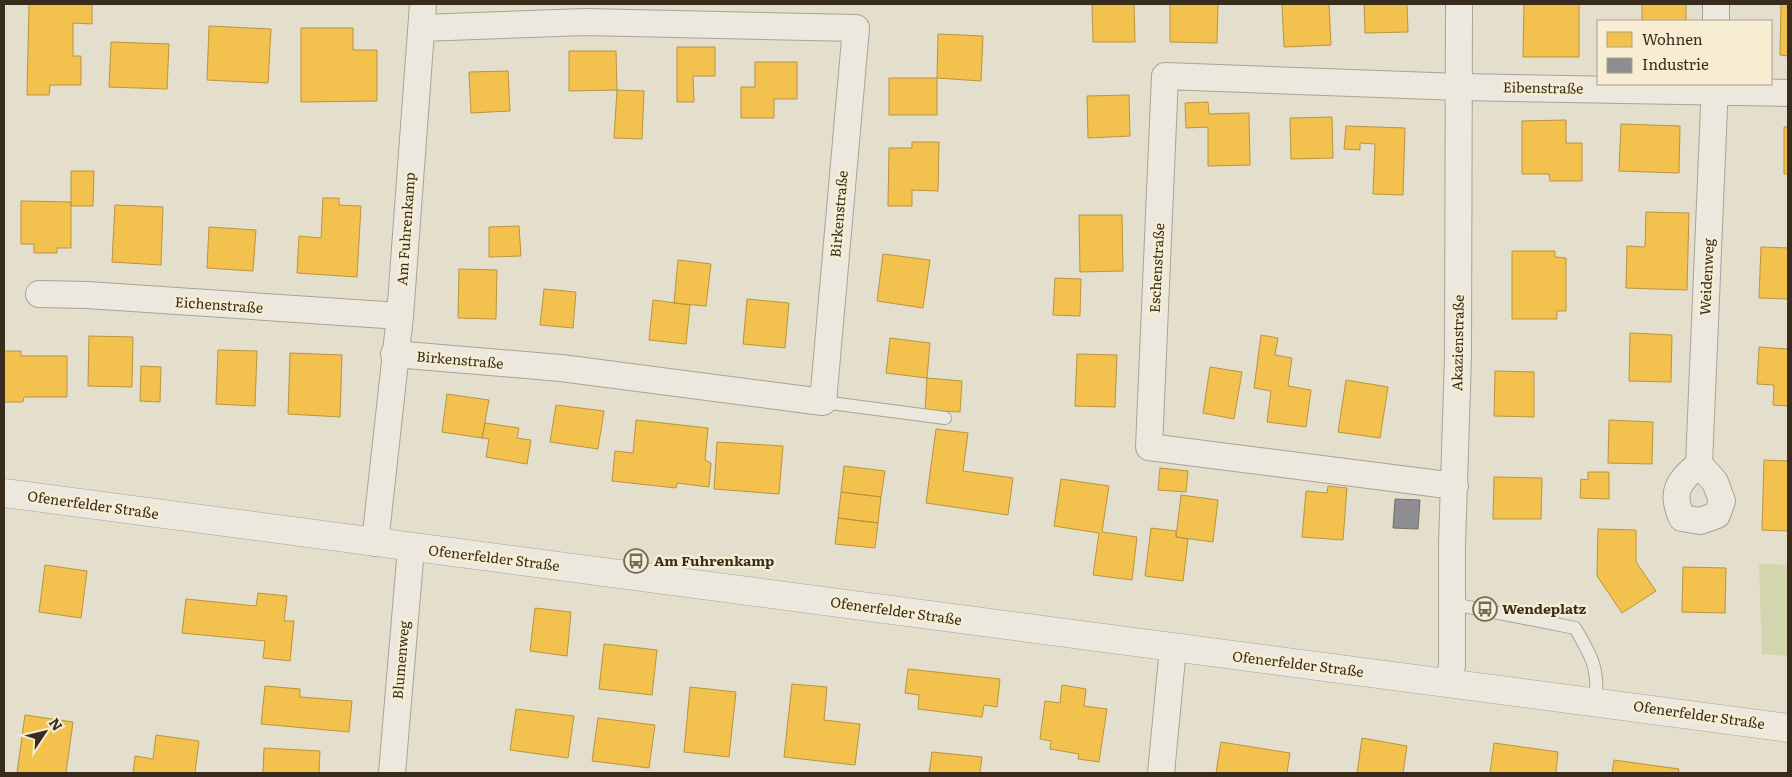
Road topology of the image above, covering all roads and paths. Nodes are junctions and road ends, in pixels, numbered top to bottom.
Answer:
1 (1459, 4) edge
2 (1716, 4) edge
3 (423, 16) edge
4 (1716, 20) edge
5 (1460, 87) junction
6 (1715, 87) edge
7 (1788, 93) edge
8 (39, 294) dead end
9 (400, 316) junction
10 (394, 354) junction
11 (823, 402) junction
12 (945, 418) dead end
13 (1699, 464) dead end
14 (1455, 486) junction
15 (4, 494) edge
16 (375, 543) junction
17 (411, 548) junction
18 (1453, 604) junction
19 (1173, 648) junction
20 (1449, 682) junction
21 (1595, 702) junction
22 (1788, 728) edge
23 (392, 773) edge
24 (1161, 773) edge

1 - 5 street, Akazienstraße
2 - 4 street
3 - 9 street, Am Fuhrenkamp
3 - 11 street, Birkenstraße
5 - 6 street, Eibenstraße
5 - 14 street, Akazienstraße
5 - 14 street, Eschenstraße
6 - 7 street, Eibenstraße
6 - 13 street, Weidenweg
8 - 9 street, Eichenstraße
9 - 10 street, Am Fuhrenkamp
10 - 11 street, Birkenstraße
10 - 16 street, Am Fuhrenkamp
11 - 12 lane
14 - 18 street, Akazienstraße
15 - 16 street, Ofenerfelder Straße
16 - 17 street, Ofenerfelder Straße
17 - 19 street, Ofenerfelder Straße
17 - 23 street, Blumenweg
18 - 20 street, Akazienstraße
18 - 21 lane
19 - 20 street, Ofenerfelder Straße
19 - 24 street
20 - 21 street, Ofenerfelder Straße
21 - 22 street, Ofenerfelder Straße

